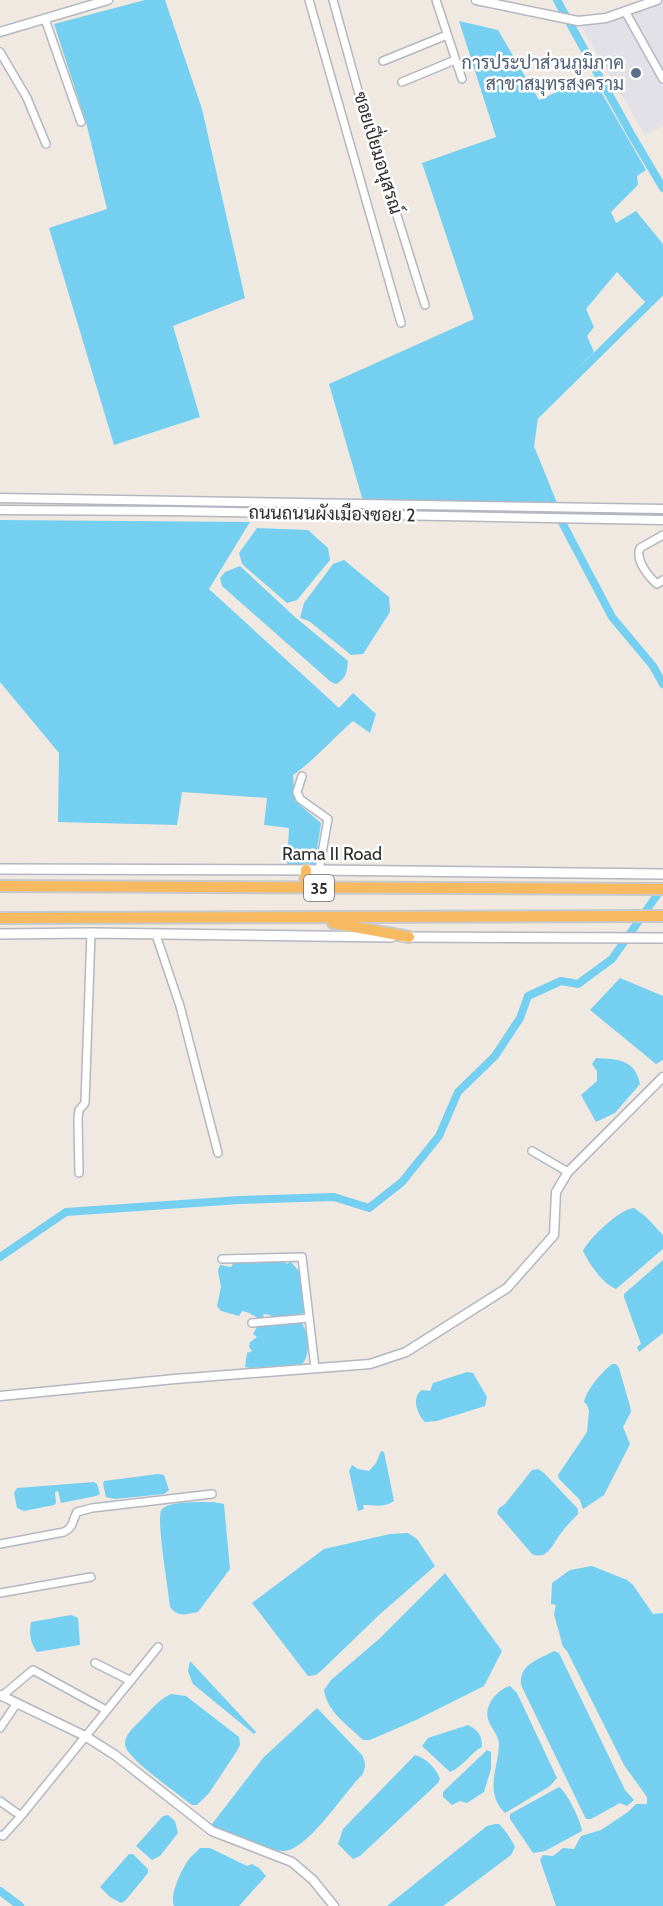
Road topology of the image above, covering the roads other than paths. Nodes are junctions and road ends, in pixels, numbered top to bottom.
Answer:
1 (108, 0) edge
2 (309, 0) edge
3 (333, 0) edge
4 (436, 0) edge
5 (476, 0) edge
6 (657, 0) edge
7 (625, 10) junction
8 (45, 19) junction
9 (0, 32) edge
10 (447, 35) junction
11 (0, 52) edge
12 (455, 60) junction
13 (382, 62) dead end
14 (663, 76) edge
15 (462, 79) dead end
16 (402, 82) dead end
17 (81, 122) dead end
18 (46, 144) dead end
19 (425, 305) dead end
20 (401, 323) dead end
21 (0, 498) edge
22 (16, 498) junction
23 (663, 509) edge
24 (0, 510) edge
25 (16, 510) junction
26 (663, 520) edge
27 (663, 535) edge
28 (663, 580) edge
29 (302, 776) dead end
30 (0, 869) edge
31 (306, 870) junction
32 (319, 870) junction
33 (663, 874) edge
34 (0, 886) edge
35 (305, 888) junction
36 (663, 890) edge
37 (663, 916) edge
38 (0, 918) edge
39 (305, 918) junction
40 (91, 933) junction
41 (0, 934) edge
42 (156, 935) junction
43 (409, 937) junction
44 (663, 938) edge
45 (663, 1077) edge
46 (532, 1151) dead end
47 (218, 1153) dead end
48 (568, 1172) junction
49 (79, 1173) dead end
50 (222, 1259) dead end
51 (309, 1318) junction
52 (252, 1323) dead end
53 (315, 1368) junction
54 (0, 1396) edge
55 (212, 1494) dead end
56 (0, 1544) edge
57 (91, 1577) dead end
58 (0, 1593) edge
59 (158, 1647) dead end
60 (95, 1664) dead end
61 (131, 1681) junction
62 (1, 1696) edge
63 (17, 1703) junction
64 (106, 1710) junction
65 (0, 1728) edge
66 (85, 1736) junction
67 (0, 1801) edge
68 (21, 1816) junction
69 (0, 1835) edge
70 (334, 1906) edge

1 - 8 street
2 - 20 street
3 - 19 street, ซอยเปี่ยมอนุสรณ์
4 - 10 street
5 - 7 street
6 - 7 street
7 - 14 street
8 - 9 street
8 - 17 street
10 - 12 street
10 - 13 street
11 - 18 street
12 - 15 street
12 - 16 street
21 - 22 street, ถนนถนนผังเมืองซอย 2
22 - 23 street, ถนนถนนผังเมืองซอย 2
22 - 25 street
24 - 25 street, ถนนถนนผังเมืองซอย 2
25 - 26 street, ถนนถนนผังเมืองซอย 2
27 - 28 street
29 - 32 street
30 - 31 main road, Rama II Road / 35
31 - 32 main road, Rama II Road / 35
31 - 35 highway, 35
32 - 33 main road, Rama II Road / 35
34 - 35 highway, Rama II Road / 35
35 - 36 highway, Rama II Road / 35
37 - 39 highway, 35
38 - 39 highway, 35
39 - 43 highway
40 - 41 main road
40 - 42 main road
40 - 49 street
42 - 43 main road
42 - 47 street
43 - 44 main road
45 - 48 street
46 - 48 street
48 - 53 street
50 - 51 street
51 - 52 street
51 - 53 street
53 - 54 street
55 - 56 street
57 - 58 street
59 - 61 street
60 - 61 street
61 - 64 street
62 - 63 street
62 - 64 street
63 - 65 street
63 - 66 street
64 - 66 street
66 - 68 street
66 - 70 street
67 - 68 street
68 - 69 street

